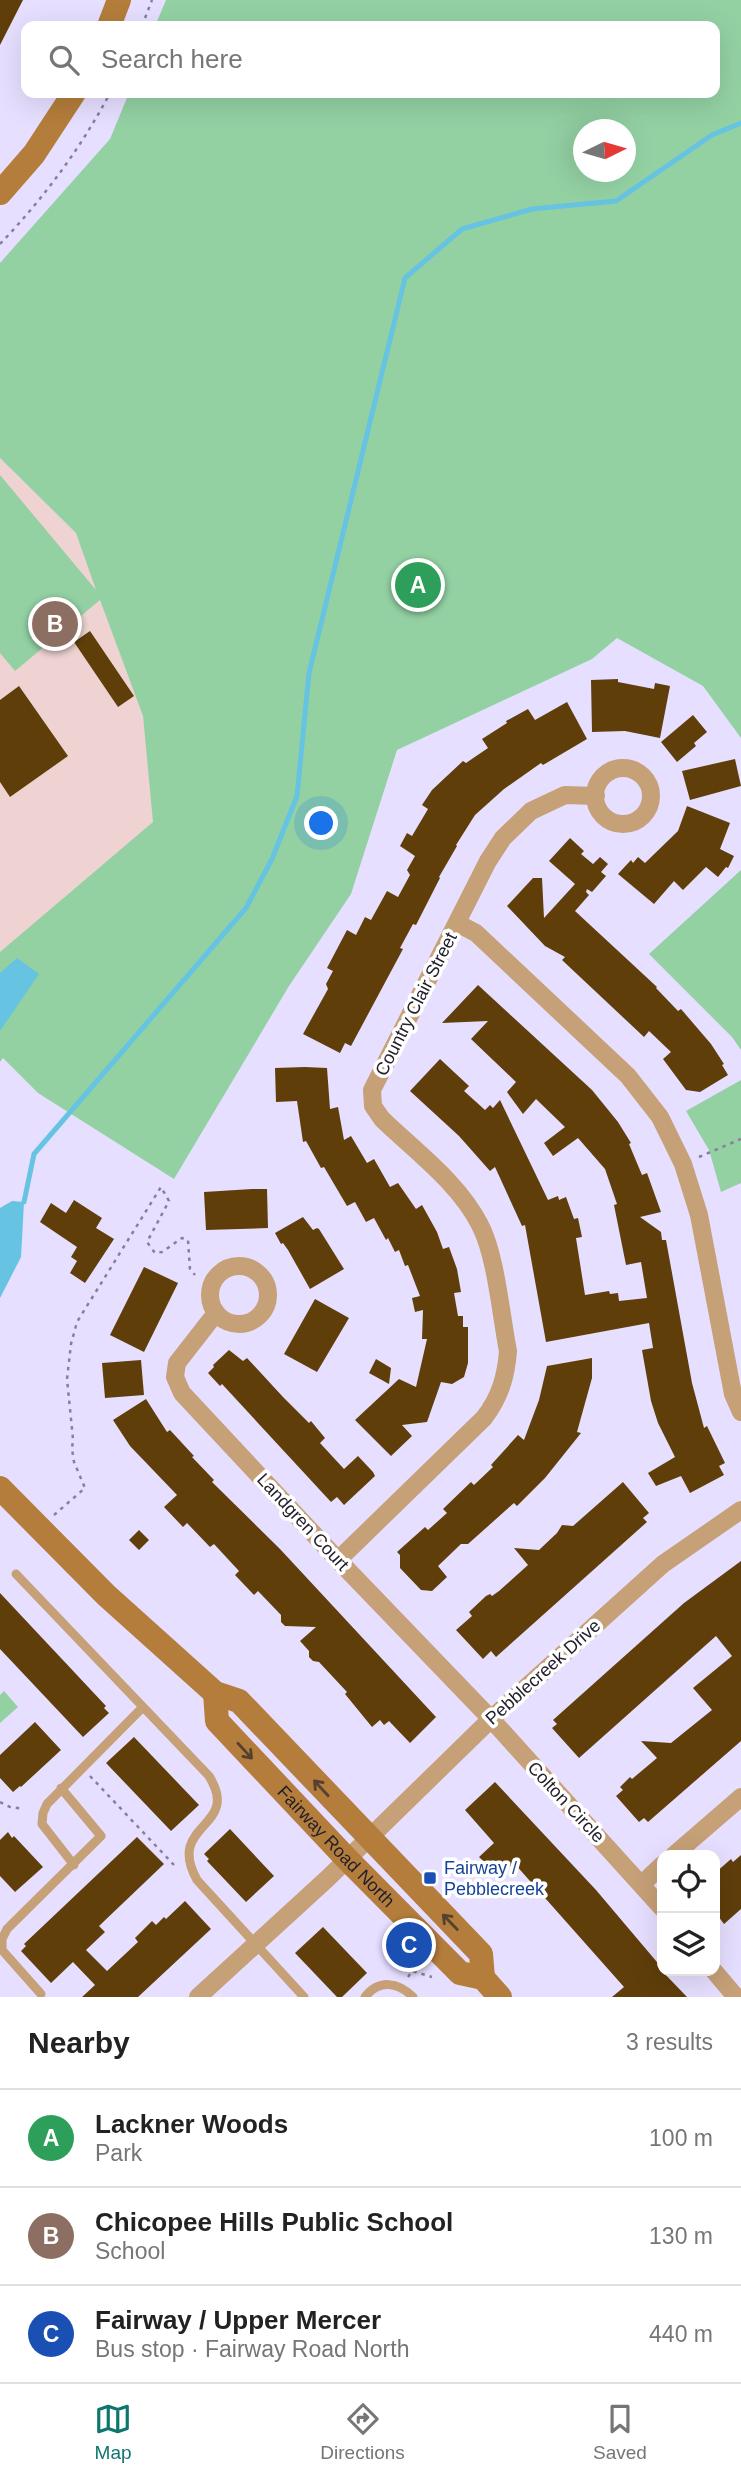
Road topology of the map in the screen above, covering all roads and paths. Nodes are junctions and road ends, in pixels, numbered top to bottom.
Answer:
1 (119, 0) edge
2 (152, 0) edge
3 (112, 21) edge
4 (144, 21) edge
5 (71, 98) edge
6 (107, 98) edge
7 (0, 193) edge
8 (0, 244) edge
9 (596, 796) dead end
10 (457, 923) junction
11 (741, 1139) edge
12 (683, 1164) junction
13 (195, 1275) dead end
14 (216, 1313) dead end
15 (741, 1412) edge
16 (0, 1488) edge
17 (741, 1510) edge
18 (38, 1529) junction
19 (338, 1560) junction
20 (16, 1574) dead end
21 (143, 1707) junction
22 (491, 1718) junction
23 (82, 1767) junction
24 (61, 1788) junction
25 (741, 1797) edge
26 (0, 1802) edge
27 (24, 1810) dead end
28 (358, 1848) junction
29 (680, 1850) edge
30 (74, 1865) junction
31 (174, 1865) dead end
32 (657, 1870) edge
33 (642, 1884) junction
34 (657, 1902) edge
35 (256, 1943) junction
36 (718, 1976) edge
37 (439, 1979) dead end
38 (402, 1987) junction
39 (41, 1994) dead end
40 (198, 1997) edge
41 (304, 1997) edge
42 (365, 1997) edge
43 (412, 1997) edge
44 (500, 1997) edge
45 (736, 1997) edge

1 - 3 main road
2 - 4 path
5 - 7 main road
6 - 8 path
9 - 10 street
10 - 12 street, Country Clair Street
10 - 19 street, Country Clair Street
11 - 12 path
12 - 15 street, Country Clair Street
13 - 18 path
14 - 19 street, Landgren Court
16 - 18 main road, Fairway Road North
17 - 22 street, Pebblecreek Drive
18 - 28 main road, Fairway Road North
19 - 22 street, Landgren Court
20 - 21 lane
21 - 23 lane
21 - 35 lane
22 - 28 street, Pebblecreek Drive
22 - 33 street, Colton Circle
23 - 24 lane
23 - 31 path
24 - 30 lane
24 - 30 lane
25 - 29 street
26 - 27 path
28 - 35 street, Pebblecreek Drive
28 - 44 main road, Fairway Road North
30 - 39 lane
32 - 33 street
33 - 34 street, Colton Circle
35 - 40 street, Pebblecreek Drive
35 - 41 lane
36 - 45 street
37 - 38 path
38 - 42 lane
38 - 43 lane

